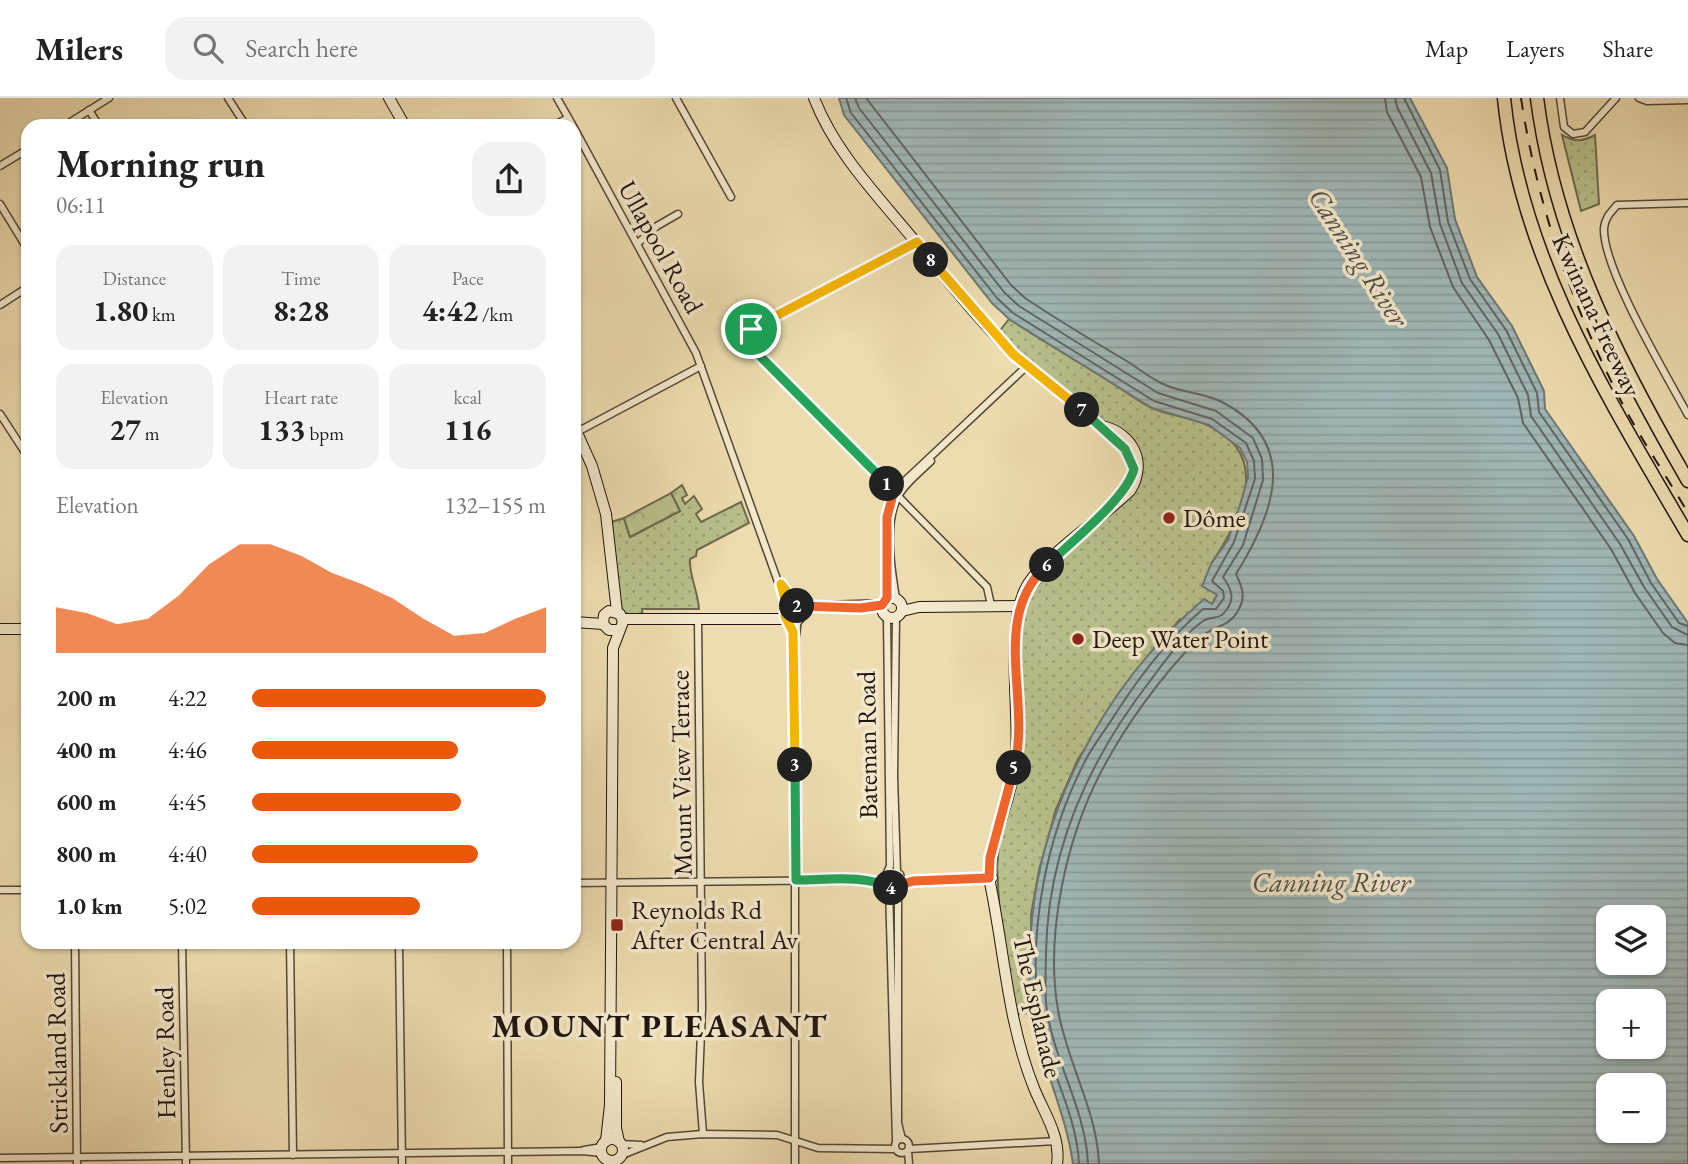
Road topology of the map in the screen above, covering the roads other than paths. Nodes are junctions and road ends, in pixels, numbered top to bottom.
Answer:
1 (108, 98) edge
2 (228, 98) edge
3 (389, 98) edge
4 (557, 98) edge
5 (676, 98) edge
6 (814, 98) edge
7 (1504, 98) edge
8 (1537, 98) edge
9 (1560, 98) edge
10 (1616, 98) edge
11 (1639, 98) edge
12 (1688, 100) edge
13 (89, 110) junction
14 (568, 118) edge
15 (75, 119) edge
16 (95, 119) edge
17 (242, 119) edge
18 (401, 119) edge
19 (581, 141) edge
20 (21, 153) edge
21 (0, 166) edge
22 (731, 197) dead end
23 (1688, 203) edge
24 (0, 204) edge
25 (678, 214) dead end
26 (21, 238) edge
27 (917, 242) junction
28 (638, 243) junction
29 (21, 292) edge
30 (0, 305) edge
31 (701, 366) junction
32 (1027, 366) junction
33 (0, 414) edge
34 (1688, 415) edge
35 (581, 426) edge
36 (581, 441) edge
37 (21, 446) edge
38 (1688, 481) edge
39 (896, 493) junction
40 (894, 507) junction
41 (918, 513) junction
42 (1688, 535) edge
43 (991, 605) junction
44 (1018, 606) junction
45 (892, 608) junction
46 (793, 613) junction
47 (698, 620) junction
48 (611, 621) junction
49 (581, 622) edge
50 (0, 629) edge
51 (21, 629) edge
52 (899, 874) junction
53 (992, 878) junction
54 (932, 879) junction
55 (796, 880) junction
56 (887, 880) junction
57 (612, 882) junction
58 (701, 882) junction
59 (581, 883) edge
60 (900, 886) junction
61 (0, 890) edge
62 (21, 890) edge
63 (75, 949) edge
64 (182, 949) edge
65 (290, 949) edge
66 (399, 949) edge
67 (507, 949) edge
68 (613, 1105) junction
69 (703, 1134) junction
70 (796, 1140) junction
71 (1054, 1141) junction
72 (641, 1145) junction
73 (902, 1146) junction
74 (508, 1152) junction
75 (605, 1153) edge
76 (619, 1153) edge
77 (402, 1154) junction
78 (293, 1156) junction
79 (0, 1158) edge
80 (186, 1160) edge
81 (77, 1161) edge
82 (402, 1164) edge
83 (508, 1164) edge
84 (795, 1164) edge
85 (907, 1164) edge
86 (1057, 1164) edge

1 - 13 street
2 - 17 street
3 - 18 street
4 - 14 street, Ullapool Road
5 - 22 street
6 - 27 street, The Esplanade
7 - 42 highway, Kwinana Freeway
8 - 38 highway, Kwinana Freeway
9 - 10 street
11 - 12 street
13 - 15 street
13 - 16 street
19 - 28 street, Ullapool Road
20 - 21 street
23 - 34 street
24 - 26 street
25 - 28 street
27 - 32 street, The Esplanade
27 - 39 street
28 - 31 street, Ullapool Road
29 - 30 street
31 - 35 street
31 - 46 street, Ullapool Road
32 - 39 street, Bateman Road
32 - 44 street, The Esplanade
33 - 37 street
36 - 48 street
39 - 40 street, Bateman Road
39 - 41 street
39 - 45 street, Bateman Road
40 - 41 street
40 - 45 street, Bateman Road
41 - 43 street
43 - 44 street
43 - 45 street
44 - 53 street, The Esplanade
45 - 46 street
45 - 52 street, Bateman Road
45 - 56 street, Bateman Road
46 - 47 street
46 - 55 street, Ullapool Road
47 - 48 street
47 - 58 street, Mount View Terrace
48 - 49 street
48 - 57 street
50 - 51 street
52 - 54 street
52 - 56 street
52 - 60 street, Bateman Road
53 - 54 street
53 - 71 street, The Esplanade
54 - 60 street
55 - 56 street
55 - 58 street
55 - 70 street, Ullapool Road
56 - 60 street
56 - 73 street, Bateman Road
57 - 58 street
57 - 59 street
57 - 68 street
58 - 69 street, Mount View Terrace
60 - 73 street, Bateman Road
61 - 62 street
63 - 81 street, Strickland Road
64 - 80 street, Henley Road
65 - 78 street
66 - 77 street
67 - 74 street
68 - 75 street
68 - 76 street
69 - 70 street
69 - 72 street
70 - 73 street
70 - 84 street, Ullapool Road
71 - 73 street
71 - 86 street, The Esplanade
72 - 76 street
72 - 76 street
73 - 85 street, Bateman Road
74 - 75 street
74 - 77 street
74 - 83 street
75 - 76 street
75 - 76 street
77 - 78 street
77 - 82 street
78 - 80 street
79 - 81 street
80 - 81 street

